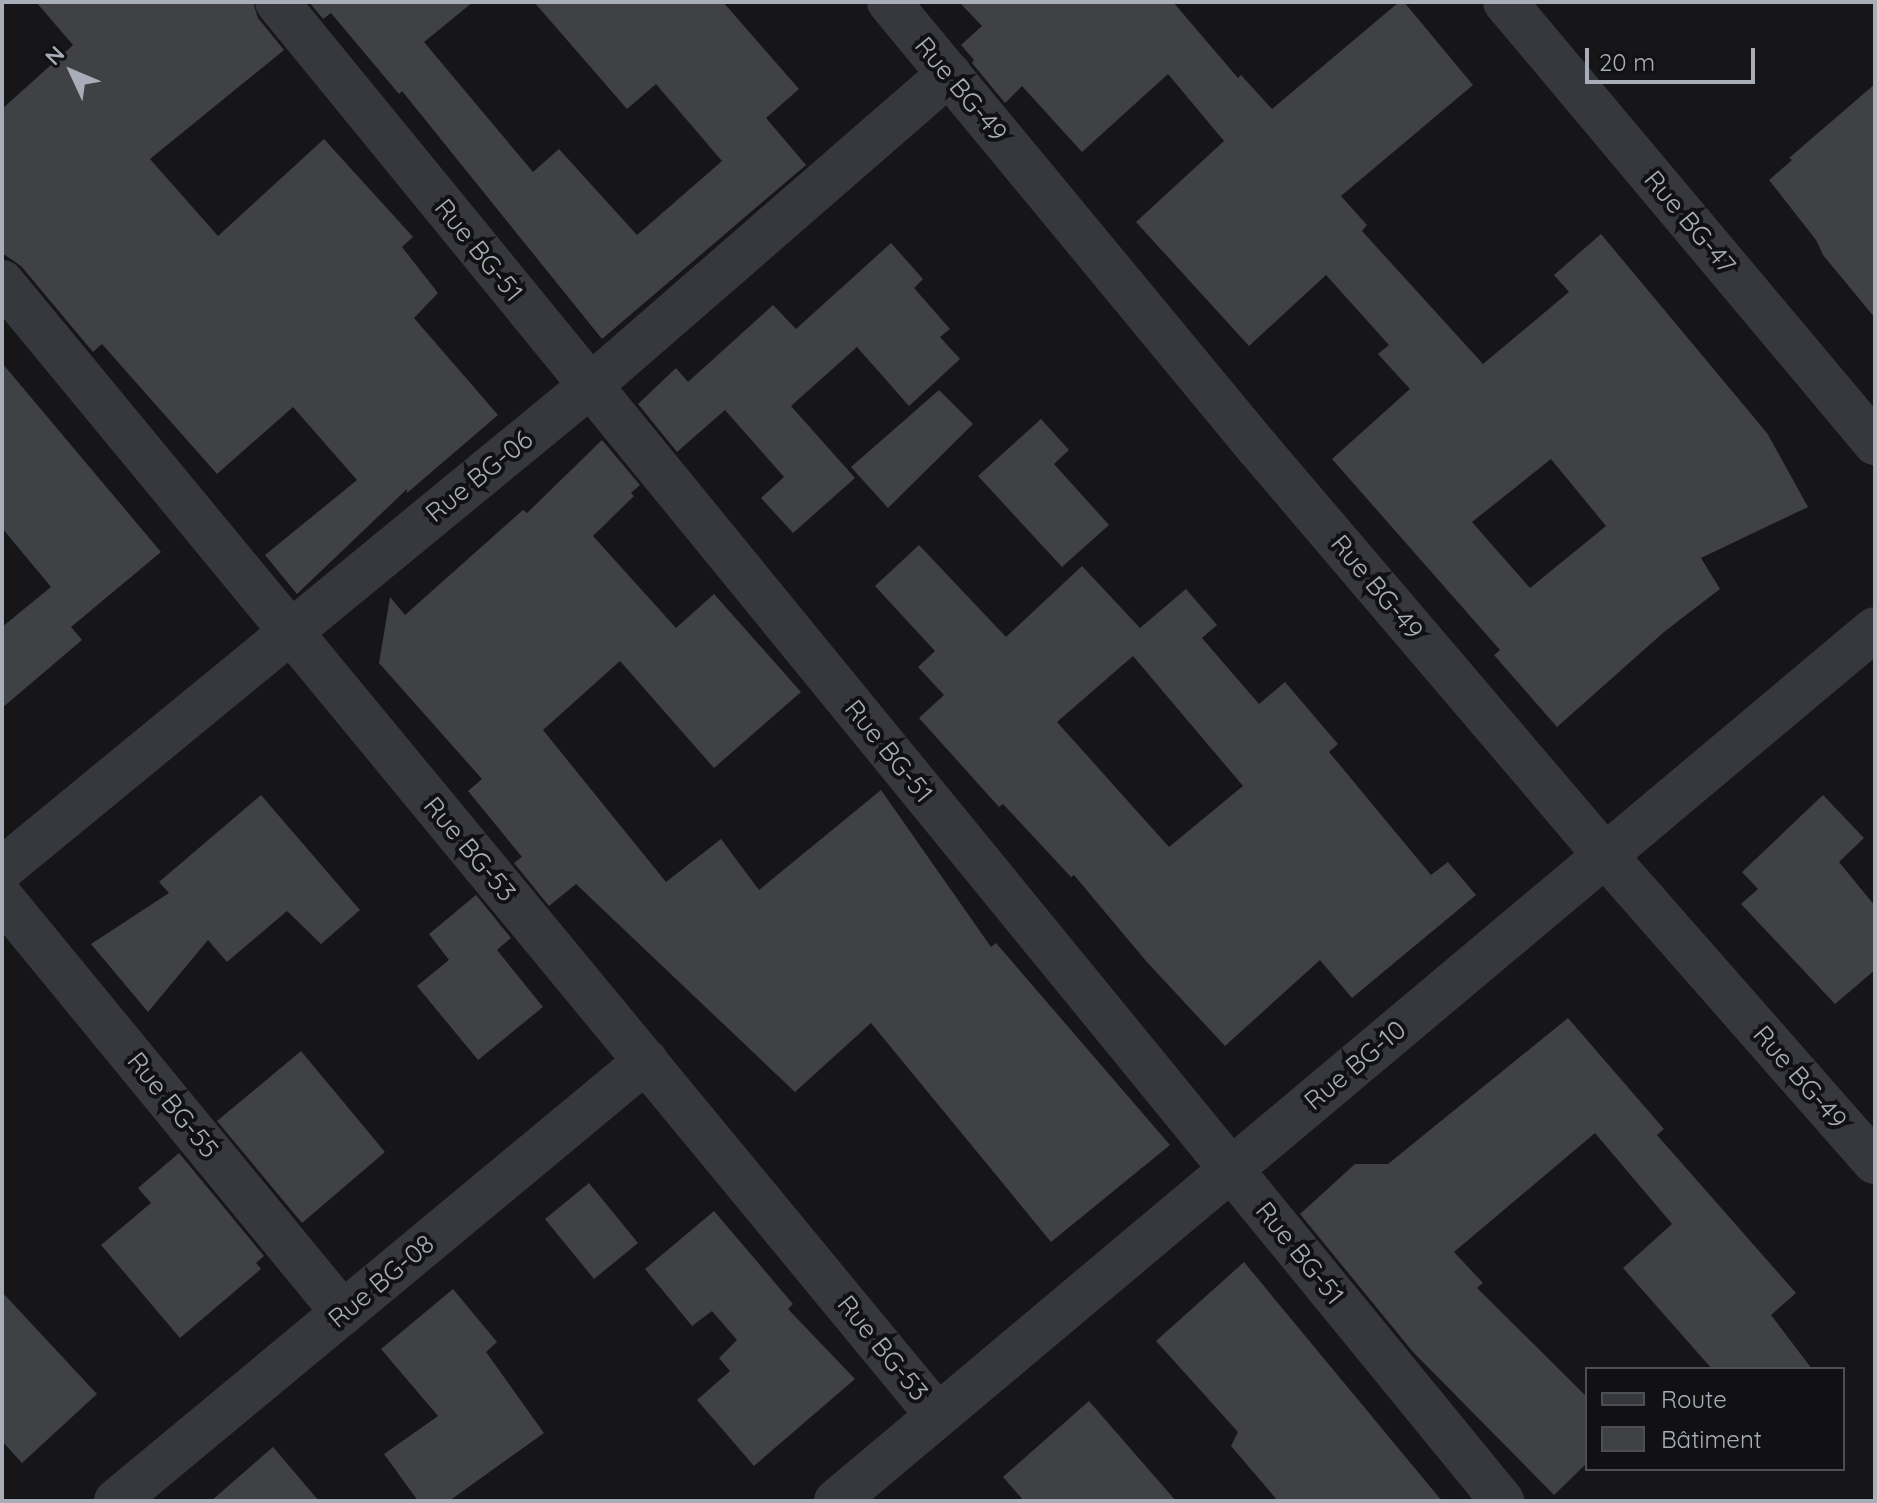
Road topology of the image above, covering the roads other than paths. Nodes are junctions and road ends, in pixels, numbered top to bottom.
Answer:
1 (277, 2) edge
2 (889, 2) edge
3 (1505, 2) edge
4 (949, 74) junction
5 (2, 282) edge
6 (590, 386) junction
7 (1875, 443) edge
8 (1875, 629) edge
9 (290, 631) junction
10 (1604, 854) junction
11 (2, 869) edge
12 (2, 898) edge
13 (646, 1061) junction
14 (1875, 1162) edge
15 (1232, 1169) junction
16 (343, 1313) junction
17 (938, 1416) junction
18 (116, 1501) edge
19 (836, 1501) edge
20 (1502, 1501) edge

1 - 6 street, Rue BG-51
2 - 4 street, Rue BG-49
3 - 7 street, Rue BG-47
4 - 6 street, Rue BG-06
4 - 10 street, Rue BG-49
5 - 9 street, Rue BG-53
6 - 9 street, Rue BG-06
6 - 15 street, Rue BG-51
8 - 10 street, Rue BG-10
9 - 11 street, Rue BG-06
9 - 13 street, Rue BG-53
10 - 14 street, Rue BG-49
10 - 15 street, Rue BG-10
12 - 16 street, Rue BG-55
13 - 16 street, Rue BG-08
13 - 17 street, Rue BG-53
15 - 17 street, Rue BG-10
15 - 20 street, Rue BG-51
16 - 18 street, Rue BG-08
17 - 19 street, Rue BG-10

